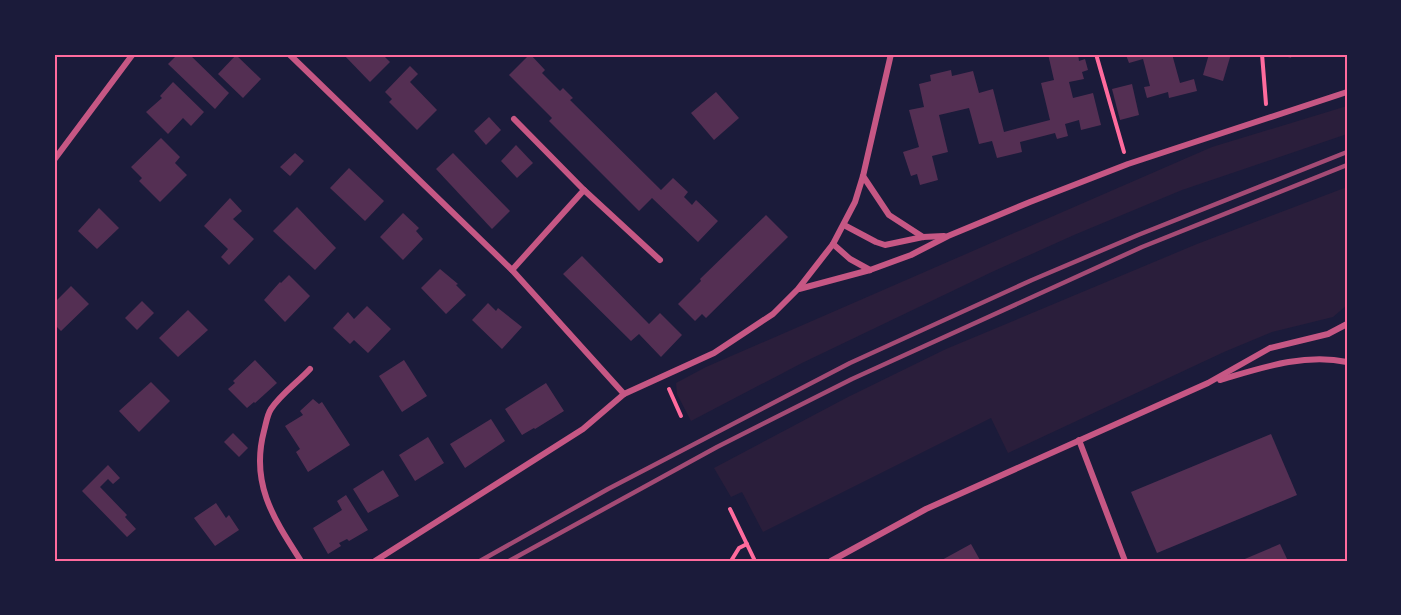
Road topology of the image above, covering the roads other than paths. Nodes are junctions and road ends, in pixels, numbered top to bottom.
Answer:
1 (133, 54) edge
2 (289, 54) edge
3 (891, 54) edge
4 (1347, 92) edge
5 (514, 119) dead end
6 (54, 160) edge
7 (863, 176) junction
8 (584, 190) junction
9 (844, 225) junction
10 (948, 236) junction
11 (923, 237) junction
12 (833, 244) junction
13 (660, 260) dead end
14 (512, 270) junction
15 (870, 270) junction
16 (798, 289) junction
17 (1347, 324) edge
18 (1347, 362) edge
19 (310, 369) dead end
20 (1208, 383) junction
21 (624, 394) junction
22 (1079, 440) junction
23 (301, 561) edge
24 (375, 561) edge
25 (831, 561) edge
26 (1125, 561) edge

1 - 6 street
2 - 14 street
3 - 7 street
4 - 10 street
5 - 8 street
7 - 9 street
7 - 11 street
8 - 13 street
8 - 14 street
9 - 11 street
9 - 12 street
10 - 11 street
10 - 15 street
12 - 15 street
12 - 16 street
14 - 21 street
15 - 16 street
16 - 21 street
17 - 20 street
18 - 20 street
19 - 23 street
20 - 22 street
21 - 24 street
22 - 25 street
22 - 26 street

